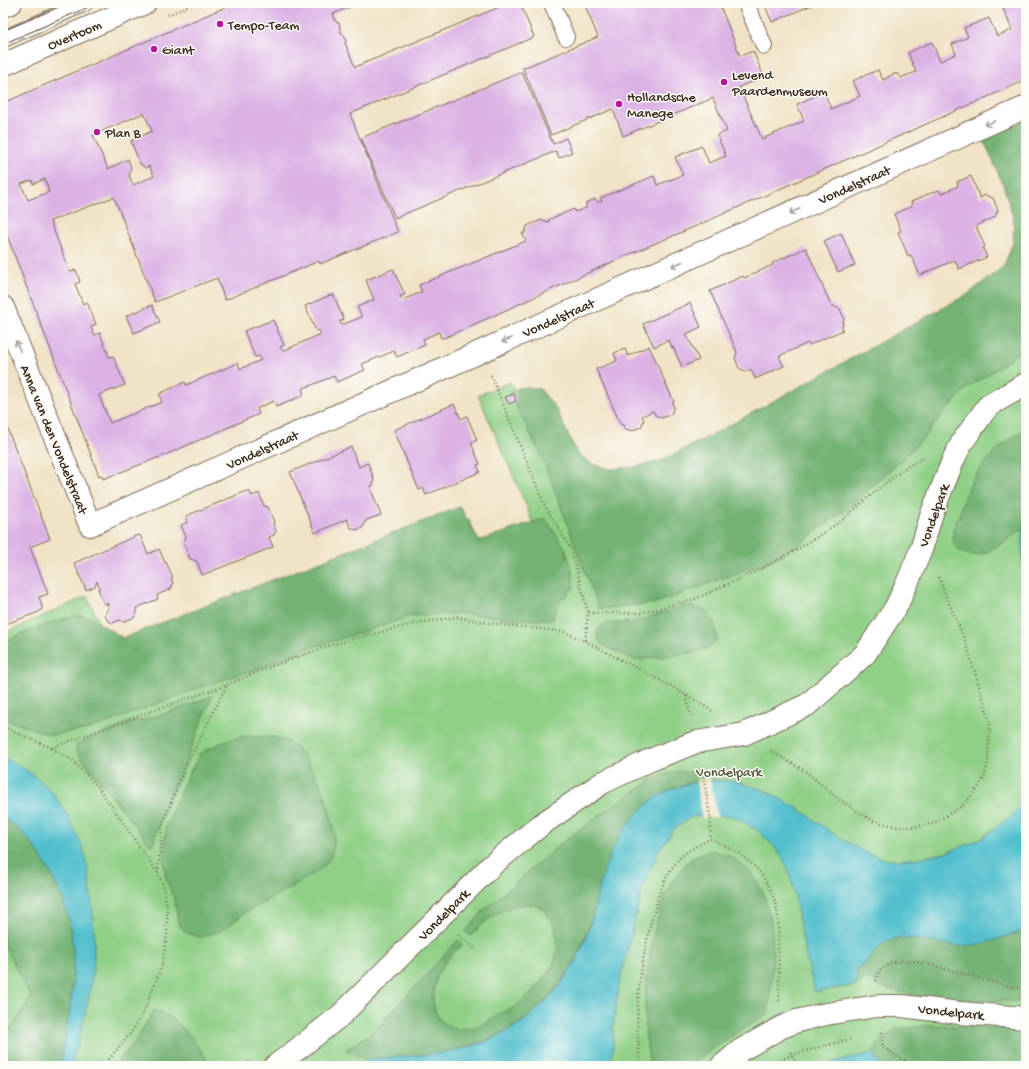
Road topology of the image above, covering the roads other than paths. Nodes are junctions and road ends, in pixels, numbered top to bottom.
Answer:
1 (10, 3) edge
2 (85, 3) edge
3 (145, 3) edge
4 (552, 3) edge
5 (746, 3) edge
6 (3, 6) edge
7 (566, 37) dead end
8 (3, 39) edge
9 (764, 46) dead end
10 (3, 65) edge
11 (1026, 107) edge
12 (3, 308) edge
13 (1026, 384) edge
14 (90, 525) joint
15 (1026, 1018) edge
16 (275, 1066) edge
17 (722, 1066) edge

1 - 6 street
2 - 8 lane, Overtoom
3 - 10 street, Overtoom
4 - 7 lane
5 - 9 lane
11 -> 14 street, Vondelstraat
14 -> 12 street, Anna van den Vondelstraat
13 - 16 street, Vondelpark
15 - 17 street, Vondelpark

